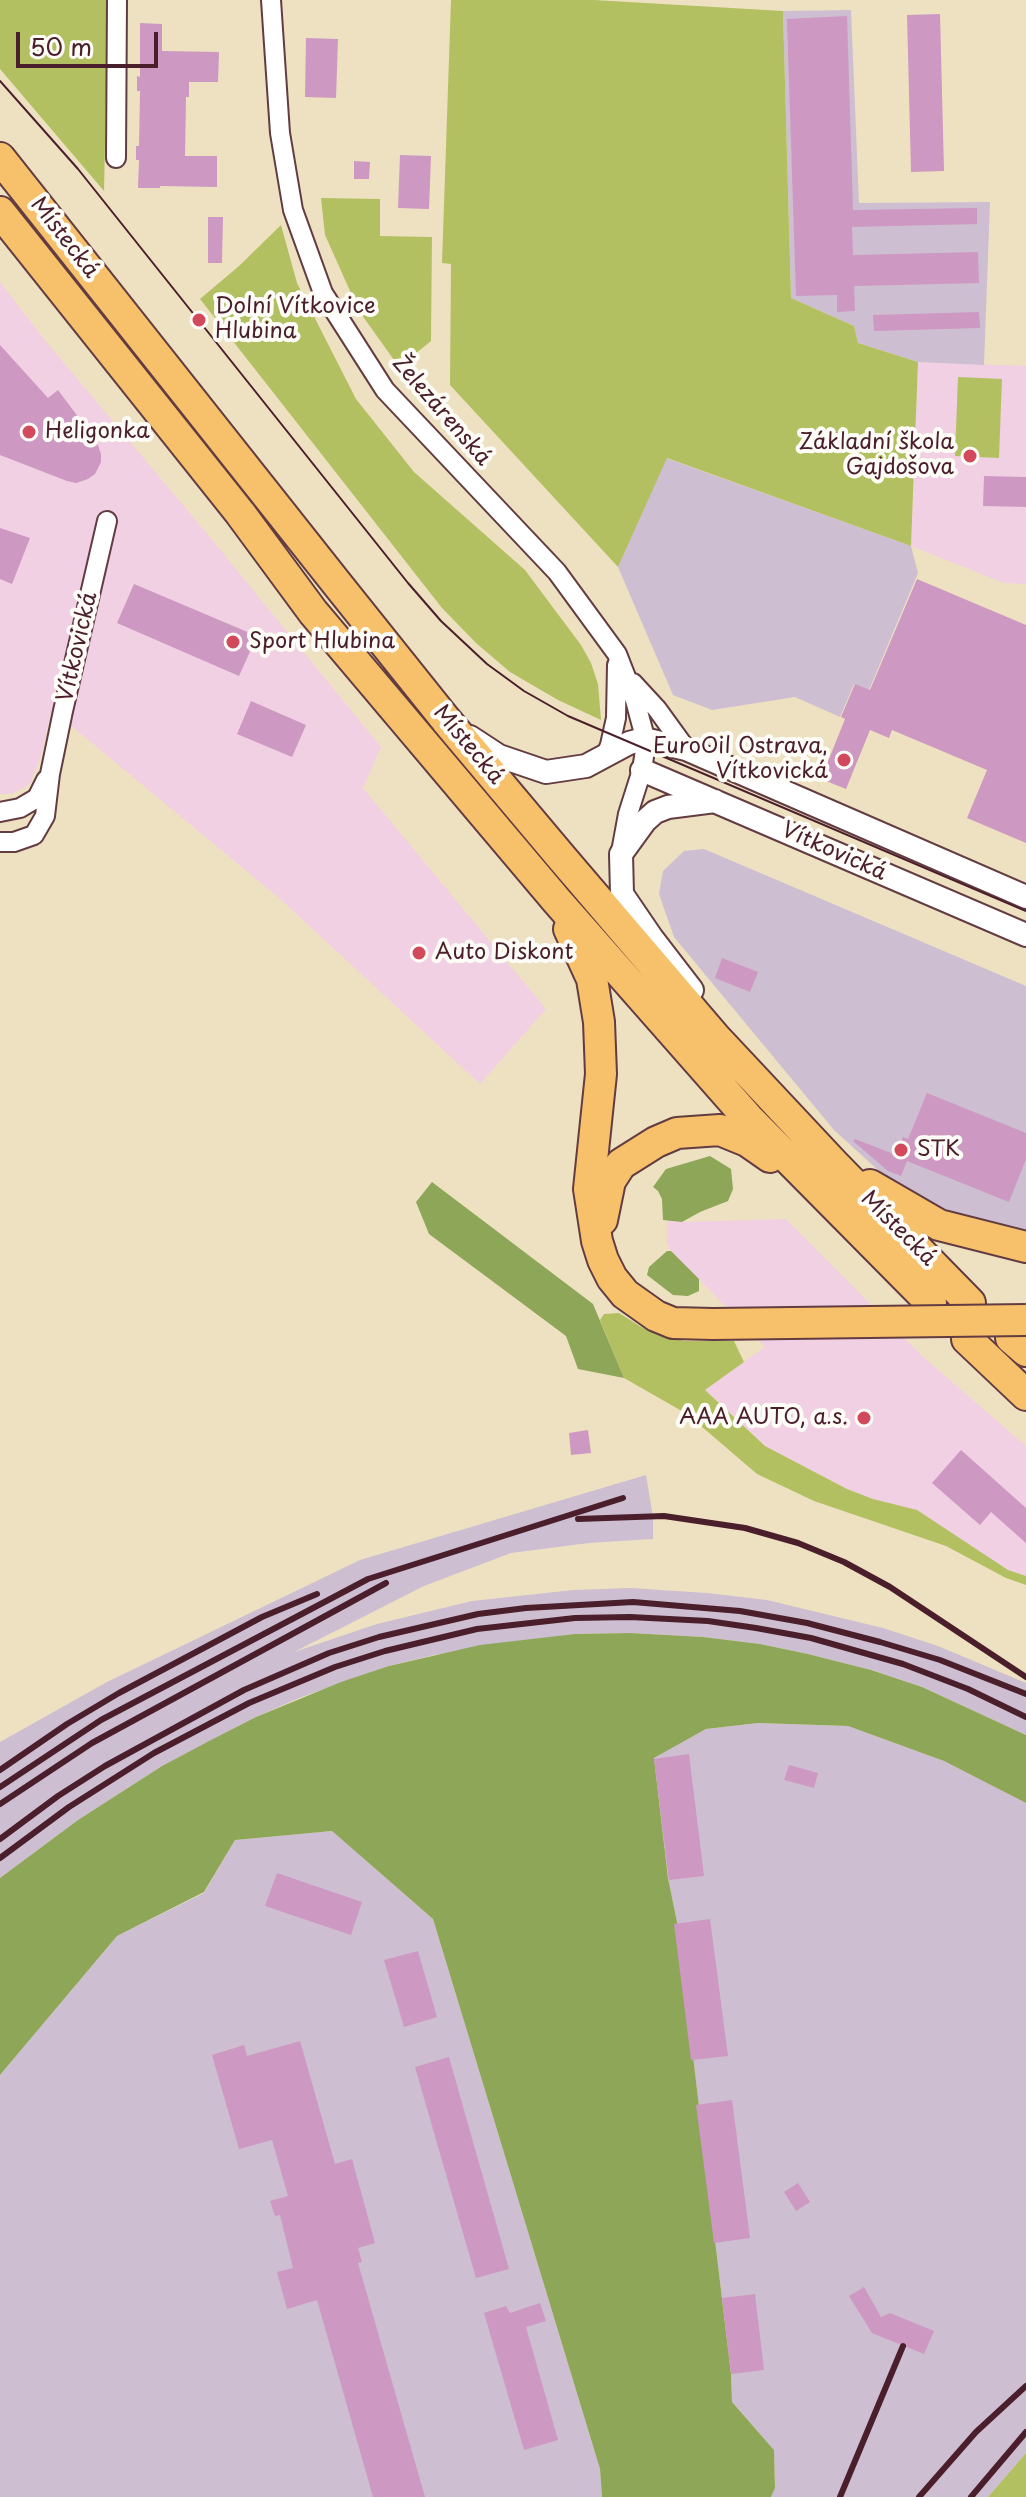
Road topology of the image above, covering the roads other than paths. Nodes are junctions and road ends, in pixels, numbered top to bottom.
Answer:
1 (117, 0) edge
2 (271, 0) edge
3 (0, 158) edge
4 (116, 158) dead end
5 (0, 212) edge
6 (107, 521) dead end
7 (617, 654) junction
8 (625, 675) junction
9 (446, 720) junction
10 (644, 739) junction
11 (686, 749) junction
12 (606, 755) junction
13 (642, 770) junction
14 (50, 774) junction
15 (718, 801) junction
16 (0, 812) edge
17 (0, 842) edge
18 (621, 854) junction
19 (1026, 897) edge
20 (557, 901) junction
21 (1026, 935) edge
22 (715, 1037) junction
23 (834, 1164) junction
24 (818, 1190) junction
25 (597, 1241) junction
26 (1026, 1247) edge
27 (931, 1303) dead end
28 (970, 1303) dead end
29 (1021, 1336) edge
30 (967, 1339) dead end
31 (1026, 1395) edge

1 - 4 street
2 - 7 street, Železárenská
3 - 9 highway, Místecká
5 - 20 highway, Místecká
6 - 14 street, Vítkovická
7 - 8 street, Železárenská
7 - 12 street
8 - 10 street, Železárenská
8 - 11 street
9 - 12 street
9 - 22 highway, Místecká
10 - 11 street, Vítkovická
10 - 12 street
10 - 13 street, Železárenská
11 - 19 street, Vítkovická
13 - 15 street, Vítkovická
13 - 18 street, Železárenská
14 - 16 street, Vítkovická
14 - 17 street, Vítkovická
15 - 18 street
15 - 21 street, Vítkovická
18 - 22 street
20 - 24 highway, Místecká
20 - 25 highway
22 - 23 highway, Místecká
23 - 26 highway
23 - 28 highway, Místecká
24 - 25 highway
24 - 27 highway, Místecká
25 - 29 highway, bridge
30 - 31 highway

